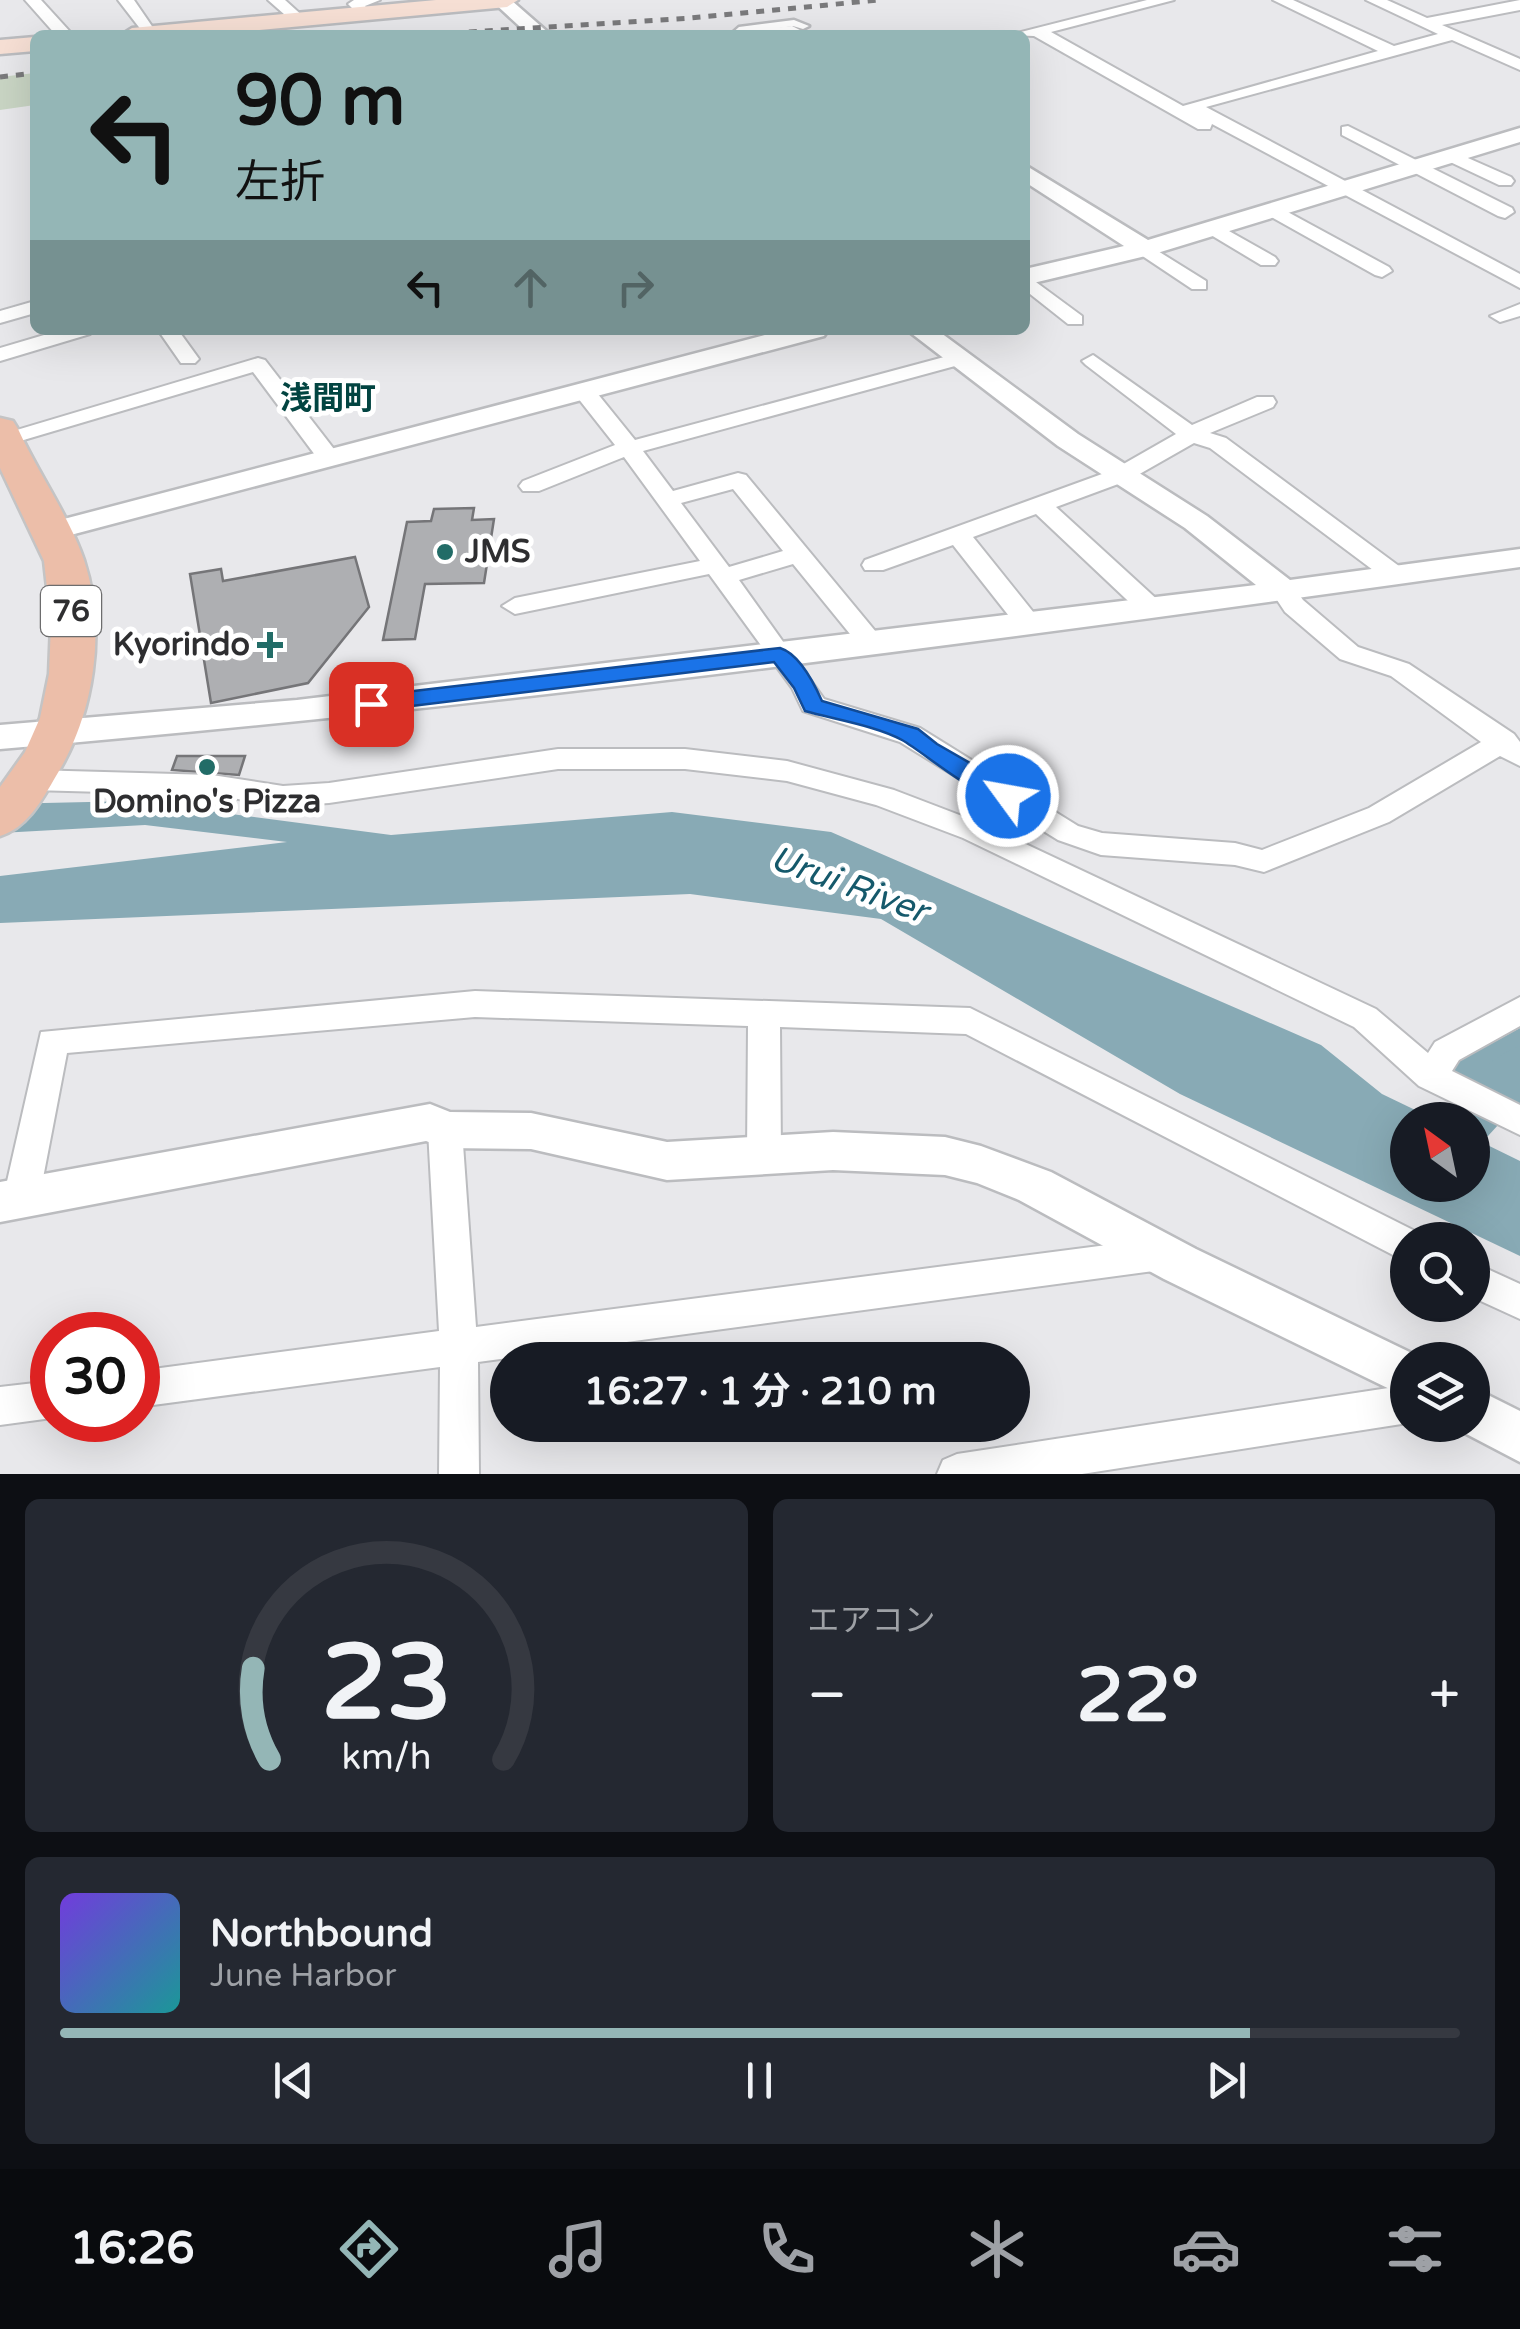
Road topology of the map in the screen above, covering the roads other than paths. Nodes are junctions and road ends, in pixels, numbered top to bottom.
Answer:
1 (34, 0) edge
2 (126, 0) edge
3 (276, 0) edge
4 (502, 0) edge
5 (1166, 0) edge
6 (1281, 0) edge
7 (1374, 0) edge
8 (1520, 5) edge
9 (367, 7) edge
10 (298, 20) junction
11 (1426, 23) junction
12 (61, 30) edge
13 (140, 30) edge
14 (187, 30) edge
15 (535, 30) edge
16 (740, 30) edge
17 (802, 30) edge
18 (1030, 32) edge
19 (1030, 35) edge
20 (1454, 35) junction
21 (30, 44) edge
22 (0, 47) edge
23 (1392, 51) junction
24 (1520, 65) edge
25 (1348, 131) dead end
26 (1520, 135) edge
27 (1452, 156) junction
28 (1414, 167) junction
29 (1030, 175) edge
30 (1505, 181) dead end
31 (1337, 190) junction
32 (1272, 210) junction
33 (1504, 212) dead end
34 (1212, 228) junction
35 (1145, 249) junction
36 (1268, 261) dead end
37 (1382, 271) dead end
38 (1030, 278) edge
39 (1520, 282) edge
40 (1030, 283) edge
41 (1199, 284) dead end
42 (30, 308) edge
43 (0, 317) edge
44 (1075, 320) dead end
45 (66, 335) edge
46 (171, 335) edge
47 (797, 335) edge
48 (927, 335) edge
49 (0, 354) edge
50 (188, 359) dead end
51 (959, 359) junction
52 (1093, 361) dead end
53 (585, 393) junction
54 (1266, 402) dead end
55 (2, 434) edge
56 (1191, 435) junction
57 (630, 448) junction
58 (329, 458) junction
59 (1121, 475) junction
60 (532, 486) dead end
61 (668, 500) junction
62 (1041, 506) junction
63 (52, 531) junction
64 (958, 535) junction
65 (797, 555) junction
66 (1520, 558) edge
67 (874, 566) dead end
68 (722, 570) junction
69 (1394, 574) junction
70 (1284, 591) junction
71 (515, 606) dead end
72 (1152, 609) junction
73 (1029, 624) junction
74 (872, 644) junction
75 (780, 655) junction
76 (58, 732) junction
77 (0, 738) edge
78 (1512, 748) edge
79 (32, 780) junction
80 (0, 819) edge
81 (1520, 1010) edge
82 (764, 1015) junction
83 (1431, 1076) junction
84 (1520, 1121) edge
85 (444, 1130) junction
86 (764, 1154) junction
87 (11, 1200) edge
88 (1390, 1235) edge
89 (1161, 1254) junction
90 (1490, 1284) edge
91 (1517, 1293) edge
92 (459, 1347) junction
93 (1390, 1366) edge
94 (160, 1386) edge
95 (30, 1403) edge
96 (0, 1406) edge
97 (1390, 1407) edge
98 (1490, 1421) edge
99 (1520, 1438) edge
100 (460, 1474) edge
101 (957, 1474) edge

1 - 12 street
2 - 13 street
3 - 10 street
4 - 9 main road
4 - 15 street
5 - 18 street
6 - 23 street
7 - 11 street
8 - 11 street
9 - 10 main road
10 - 14 main road
11 - 20 street
16 - 17 street
19 - 31 street
20 - 23 street
20 - 24 street
21 - 22 main road
23 - 31 street
25 - 28 street
26 - 27 street
27 - 28 street
27 - 30 street
28 - 31 street
28 - 33 street
29 - 35 street
31 - 32 street
31 - 39 street
32 - 34 street
32 - 37 street
34 - 35 street
34 - 36 street
35 - 38 street
35 - 41 street
40 - 44 street
42 - 43 street
45 - 49 street
46 - 50 street
47 - 53 street
48 - 51 street
51 - 57 street
51 - 59 street
52 - 56 street
53 - 57 street
53 - 58 street
54 - 56 street
55 - 58 street
55 - 63 main road, 76
56 - 59 street
56 - 69 street
57 - 60 street
57 - 61 street
58 - 63 street
59 - 62 street
59 - 70 street
61 - 65 street
61 - 68 street
62 - 64 street
62 - 72 street
63 - 76 main road, 76
64 - 67 street
64 - 73 street
65 - 68 street
65 - 74 street
66 - 69 street
68 - 71 street
68 - 75 street
69 - 70 street
70 - 72 street
70 - 78 street
72 - 73 street
73 - 74 street
74 - 75 street
75 - 76 street
75 - 78 street
76 - 77 street
76 - 79 main road, 76
79 - 80 main road, 76
79 - 83 street
81 - 83 street
82 - 86 street
82 - 87 street
82 - 88 street
83 - 84 street
85 - 86 street
85 - 87 street
85 - 92 street
86 - 89 street
89 - 92 street
89 - 93 street
90 - 91 street
92 - 94 street
92 - 100 street
95 - 96 street
97 - 101 street
98 - 99 street

